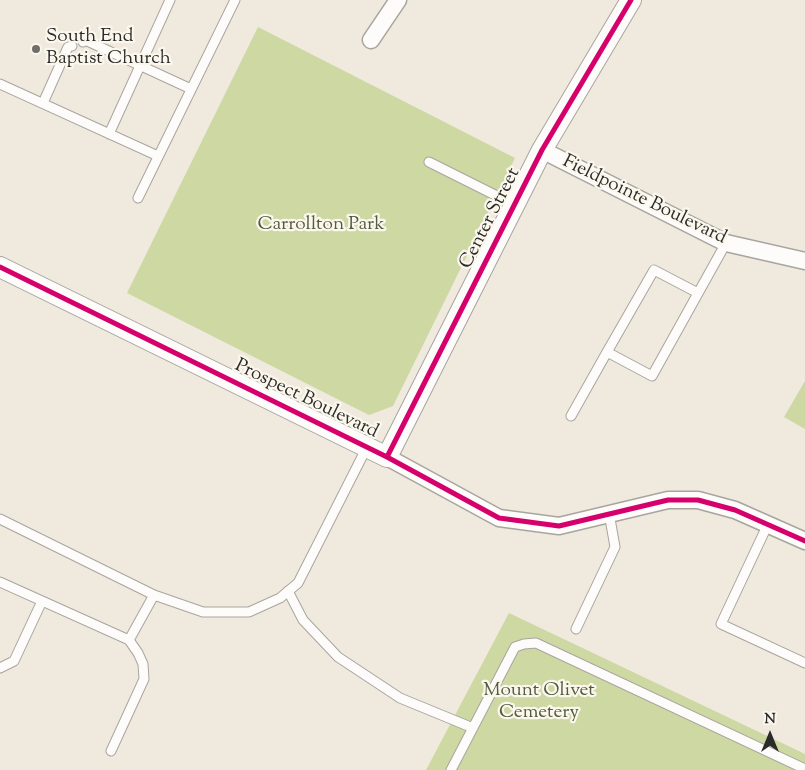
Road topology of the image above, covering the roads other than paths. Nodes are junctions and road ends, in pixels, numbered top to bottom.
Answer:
1 (170, 0) edge
2 (235, 0) edge
3 (398, 0) edge
4 (631, 0) edge
5 (370, 40) dead end
6 (83, 42) dead end
7 (72, 46) dead end
8 (140, 66) junction
9 (0, 84) edge
10 (191, 89) junction
11 (42, 104) junction
12 (109, 134) junction
13 (542, 150) junction
14 (158, 156) junction
15 (429, 162) dead end
16 (138, 198) dead end
17 (515, 205) junction
18 (726, 243) junction
19 (805, 261) edge
20 (0, 267) edge
21 (698, 293) junction
22 (607, 352) junction
23 (571, 416) dead end
24 (368, 447) junction
25 (387, 457) junction
26 (609, 513) junction
27 (0, 519) edge
28 (768, 524) junction
29 (805, 540) edge
30 (0, 582) edge
31 (288, 591) junction
32 (154, 595) junction
33 (42, 601) junction
34 (576, 629) dead end
35 (130, 640) junction
36 (805, 663) edge
37 (0, 668) edge
38 (473, 728) junction
39 (111, 751) dead end
40 (805, 769) edge
41 (451, 770) edge

1 - 8 lane
2 - 10 lane
3 - 5 street
4 - 13 street, Center Street
6 - 8 lane
7 - 11 lane
8 - 10 lane
8 - 12 lane
9 - 11 lane
10 - 14 lane
11 - 12 lane
12 - 14 lane
13 - 17 street, Center Street
13 - 18 street, Fieldpointe Boulevard
14 - 16 lane
15 - 17 lane
17 - 25 street, Center Street
18 - 19 street, Fieldpointe Boulevard
18 - 21 lane
20 - 24 street, Prospect Boulevard
21 - 22 lane
21 - 22 lane
22 - 23 lane
24 - 25 street, Prospect Boulevard
24 - 31 lane
25 - 26 street, Prospect Boulevard
26 - 28 street, Prospect Boulevard
26 - 34 lane
27 - 32 lane
28 - 29 street, Prospect Boulevard
28 - 36 lane
30 - 33 lane
31 - 32 lane
31 - 38 lane
32 - 35 lane
33 - 35 lane
33 - 37 lane
35 - 39 lane
38 - 40 lane
38 - 41 lane

